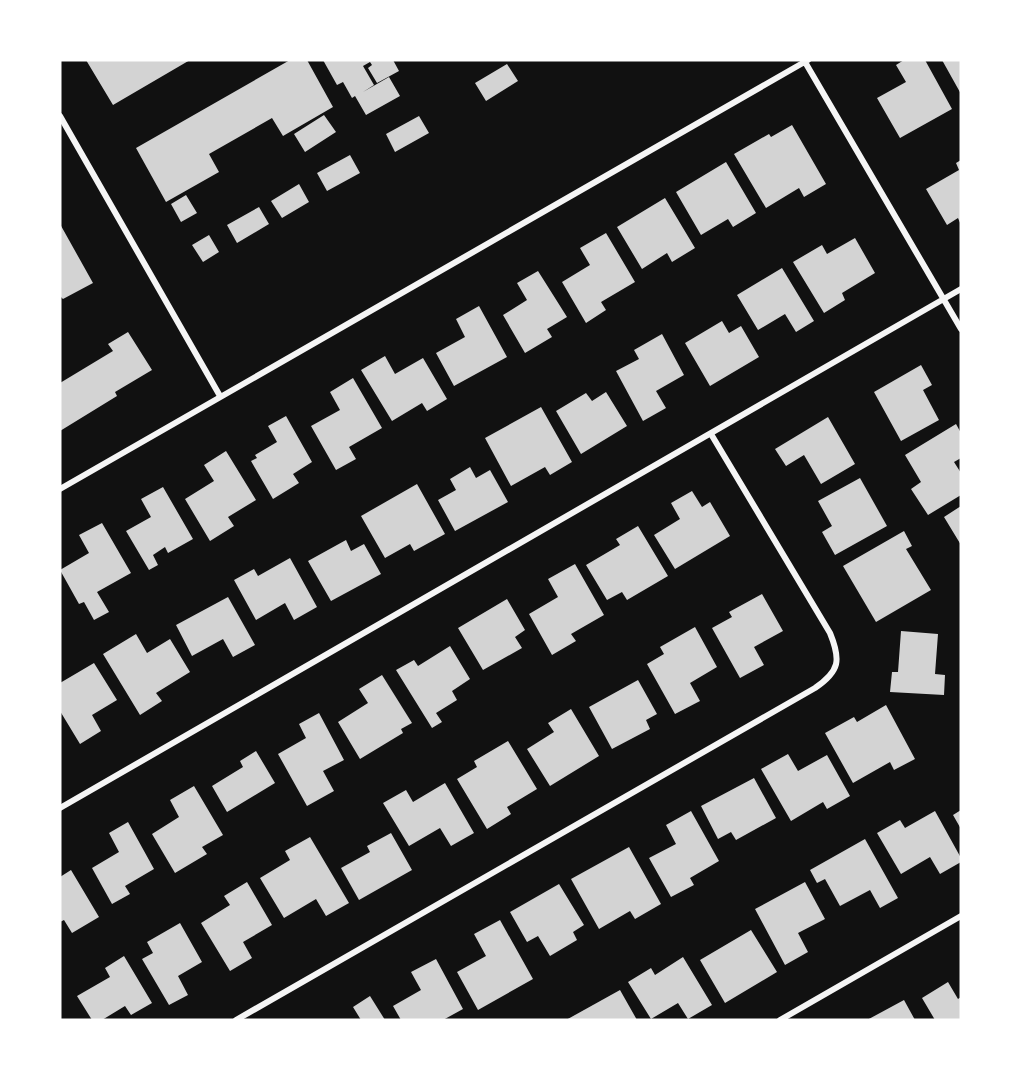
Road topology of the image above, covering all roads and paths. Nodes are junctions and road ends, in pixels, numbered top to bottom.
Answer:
1 (807, 61) edge
2 (60, 116) edge
3 (961, 289) edge
4 (944, 299) junction
5 (961, 329) edge
6 (220, 396) junction
7 (711, 434) junction
8 (60, 489) edge
9 (60, 808) edge
10 (961, 916) edge
11 (236, 1020) edge
12 (780, 1020) edge

1 - 4 street
1 - 6 street
2 - 6 street
3 - 4 street
4 - 5 street
4 - 7 street
6 - 8 street
7 - 9 street
7 - 11 street
10 - 12 street

